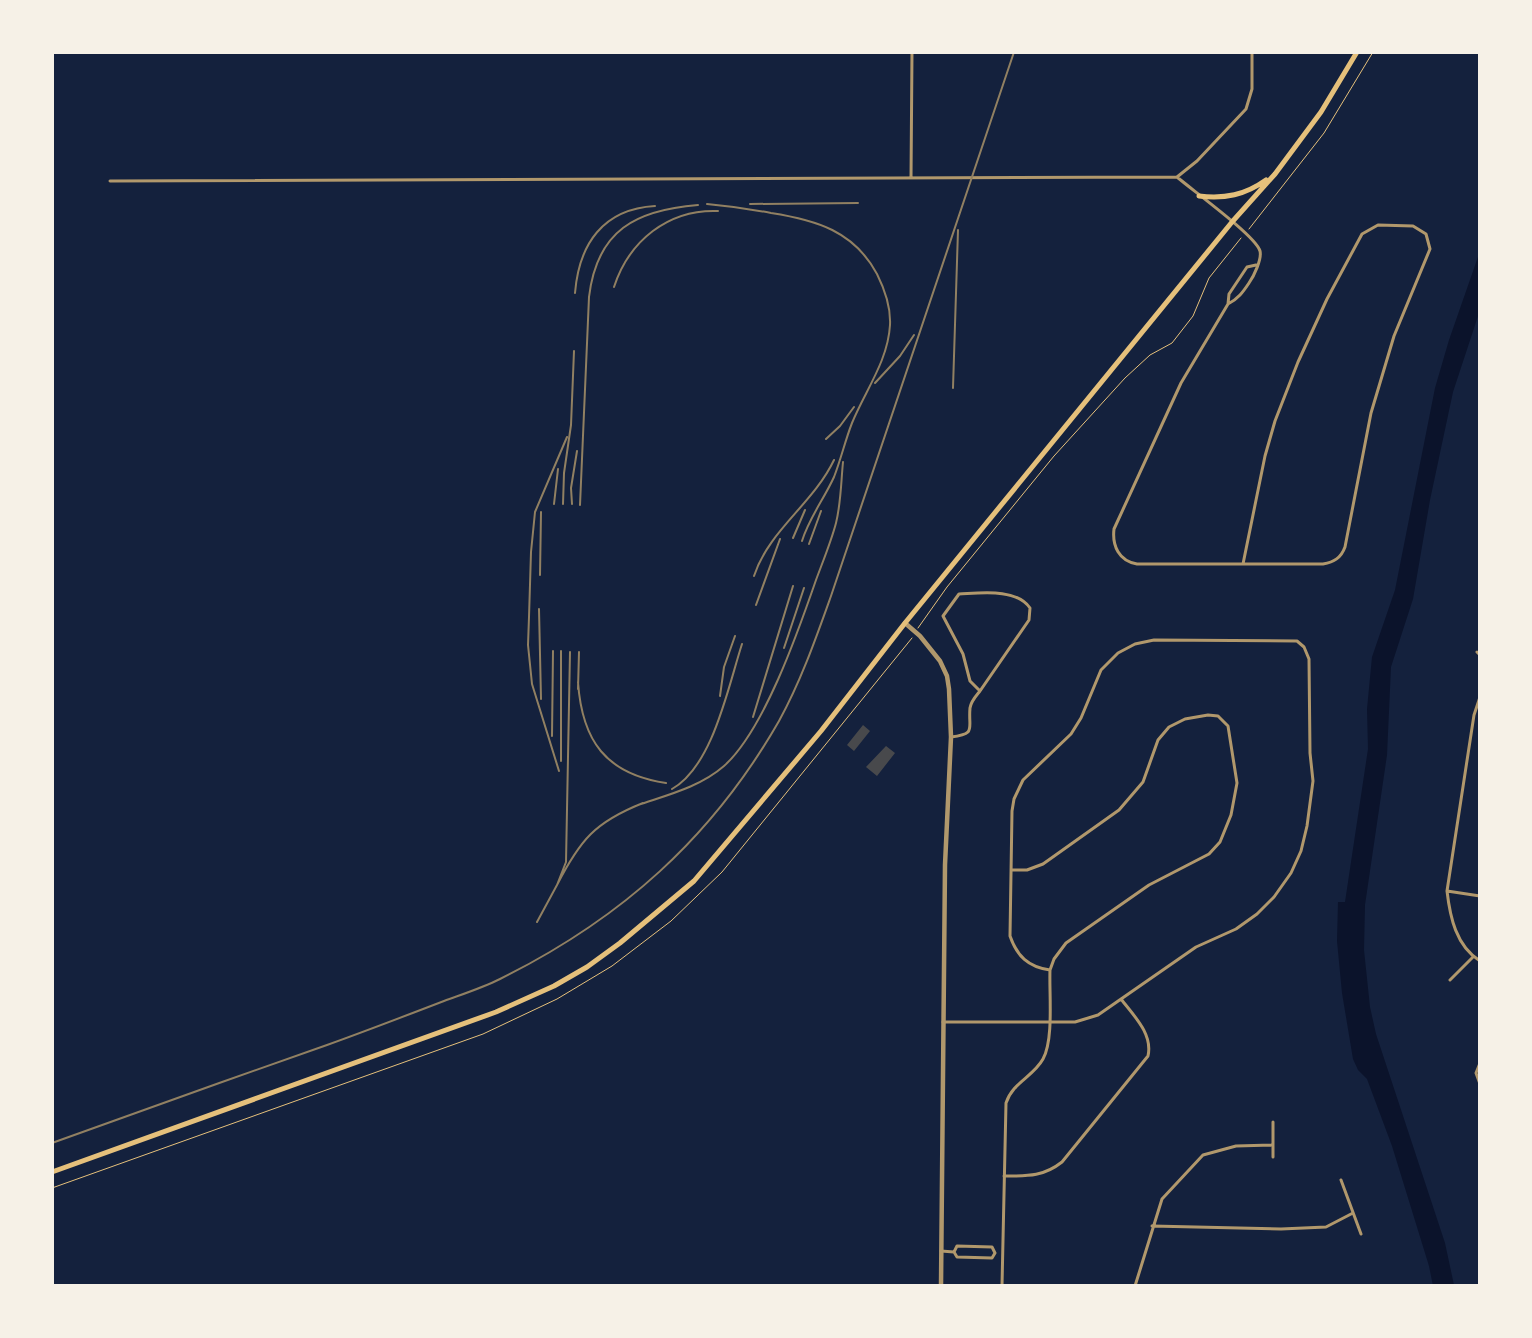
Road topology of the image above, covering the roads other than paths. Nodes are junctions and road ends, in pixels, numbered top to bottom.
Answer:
1 (912, 52) edge
2 (1252, 52) edge
3 (1357, 52) edge
4 (1275, 174) junction
5 (1177, 177) junction
6 (911, 178) junction
7 (110, 181) dead end
8 (1199, 196) junction
9 (1232, 222) junction
10 (1256, 265) junction
11 (1228, 304) junction
12 (1243, 564) junction
13 (905, 623) junction
14 (980, 691) junction
15 (1480, 697) edge
16 (951, 738) junction
17 (1012, 870) junction
18 (1447, 891) junction
19 (1480, 896) edge
20 (1473, 956) junction
21 (1480, 961) edge
22 (1050, 970) junction
23 (1450, 980) dead end
24 (1121, 999) junction
25 (944, 1022) junction
26 (1049, 1022) junction
27 (1479, 1064) edge
28 (1480, 1084) edge
29 (1272, 1122) dead end
30 (1272, 1145) junction
31 (1272, 1157) dead end
32 (52, 1172) edge
33 (1004, 1176) junction
34 (1341, 1180) dead end
35 (1353, 1214) junction
36 (1152, 1226) junction
37 (1361, 1234) dead end
38 (941, 1251) junction
39 (954, 1252) junction
40 (995, 1253) junction
41 (1003, 1253) junction
42 (941, 1286) edge
43 (1002, 1286) edge
44 (1135, 1286) edge

1 - 6 street
2 - 5 street
3 - 4 main road
4 - 8 main road
4 - 9 main road
5 - 6 street
5 - 8 street
6 - 7 street
8 - 9 street
9 - 10 street
9 - 13 main road
10 - 11 street
10 - 11 street
11 - 12 street
12 - 12 street
13 - 16 street
13 - 32 main road
14 - 14 street
14 - 16 street
15 - 18 street
16 - 25 street
17 - 22 street
17 - 22 street
17 - 24 street
18 - 19 street
18 - 20 street
20 - 21 street
20 - 23 street
22 - 26 street
24 - 26 street
24 - 33 street
25 - 26 street
25 - 38 street
26 - 33 street
27 - 28 street
29 - 30 street
30 - 31 street
30 - 36 street
33 - 41 street
34 - 35 street
35 - 36 street
35 - 37 street
36 - 44 street
38 - 39 street
38 - 42 street
39 - 40 street
39 - 40 street
40 - 41 street
41 - 43 street

